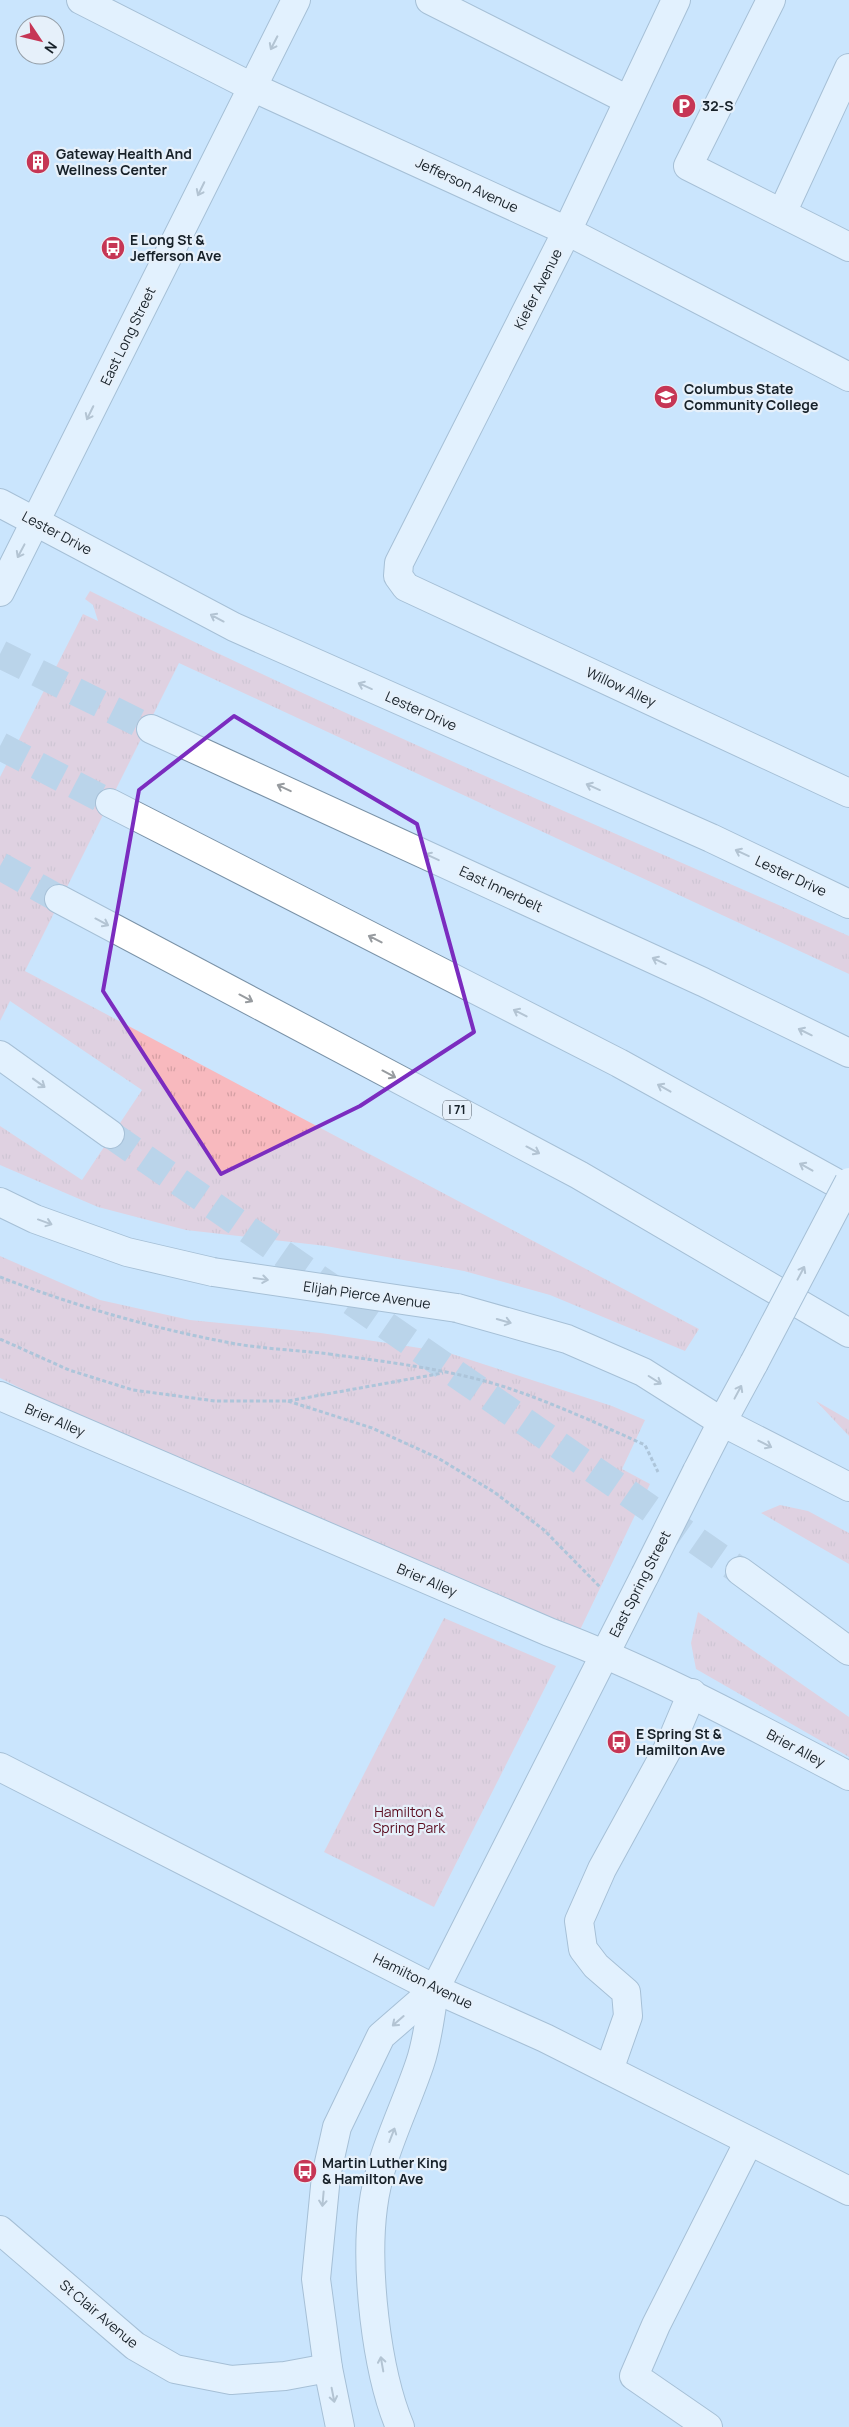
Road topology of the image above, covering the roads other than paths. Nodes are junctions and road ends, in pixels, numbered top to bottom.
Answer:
1 (81, 0) edge
2 (296, 0) edge
3 (430, 0) edge
4 (676, 0) edge
5 (771, 0) edge
6 (849, 68) edge
7 (252, 87) junction
8 (628, 100) junction
9 (782, 213) junction
10 (567, 231) junction
11 (849, 247) edge
12 (849, 377) edge
13 (0, 503) edge
14 (36, 522) junction
15 (398, 576) joint
16 (3, 586) edge
17 (151, 729) tunnel mouth
18 (849, 793) edge
19 (110, 803) tunnel mouth
20 (59, 899) tunnel mouth
21 (849, 904) edge
22 (849, 1053) edge
23 (0, 1055) edge
24 (110, 1134) tunnel mouth
25 (849, 1182) edge
26 (849, 1190) edge
27 (0, 1202) edge
28 (849, 1332) edge
29 (0, 1396) edge
30 (722, 1422) junction
31 (849, 1487) edge
32 (849, 1627) edge
33 (849, 1651) edge
34 (604, 1653) junction
35 (692, 1694) junction
36 (0, 1767) edge
37 (849, 1776) edge
38 (435, 1989) junction
39 (609, 2070) junction
40 (749, 2141) junction
41 (849, 2191) edge
42 (0, 2230) edge
43 (328, 2368) junction
44 (340, 2427) edge
45 (400, 2427) edge
46 (708, 2427) edge

1 - 7 main road, Jefferson Avenue
2 -> 7 main road, East Long Street
3 - 8 main road
4 - 8 main road, Kiefer Avenue
5 - 9 main road
6 - 9 main road
7 - 10 main road, Jefferson Avenue
7 -> 14 main road, East Long Street
8 - 10 main road, Kiefer Avenue
9 - 11 main road
10 - 12 main road, Jefferson Avenue
10 - 15 main road, Kiefer Avenue
13 - 14 main road, Lester Drive
14 -> 16 main road, East Long Street
21 -> 14 main road, Lester Drive
15 - 18 main road, Willow Alley
22 -> 17 main road, East Innerbelt
26 -> 19 main road
20 -> 28 main road, I 71
23 -> 24 main road
30 -> 25 main road, East Spring Street, bridge
27 -> 30 main road, Elijah Pierce Avenue, bridge
29 - 34 main road, Brier Alley
30 -> 31 main road, Elijah Pierce Avenue
30 - 34 main road, East Spring Street, bridge
32 - 33 main road
34 - 35 main road, Brier Alley
34 - 38 main road, East Spring Street
35 - 37 main road, Brier Alley
35 - 39 main road
36 - 38 main road, Hamilton Avenue
38 - 39 main road, Hamilton Avenue
38 -> 43 main road
45 -> 38 main road
39 - 40 main road, Hamilton Avenue
40 - 41 main road, Hamilton Avenue
40 - 46 main road
42 - 43 main road, St Clair Avenue
43 -> 44 main road

